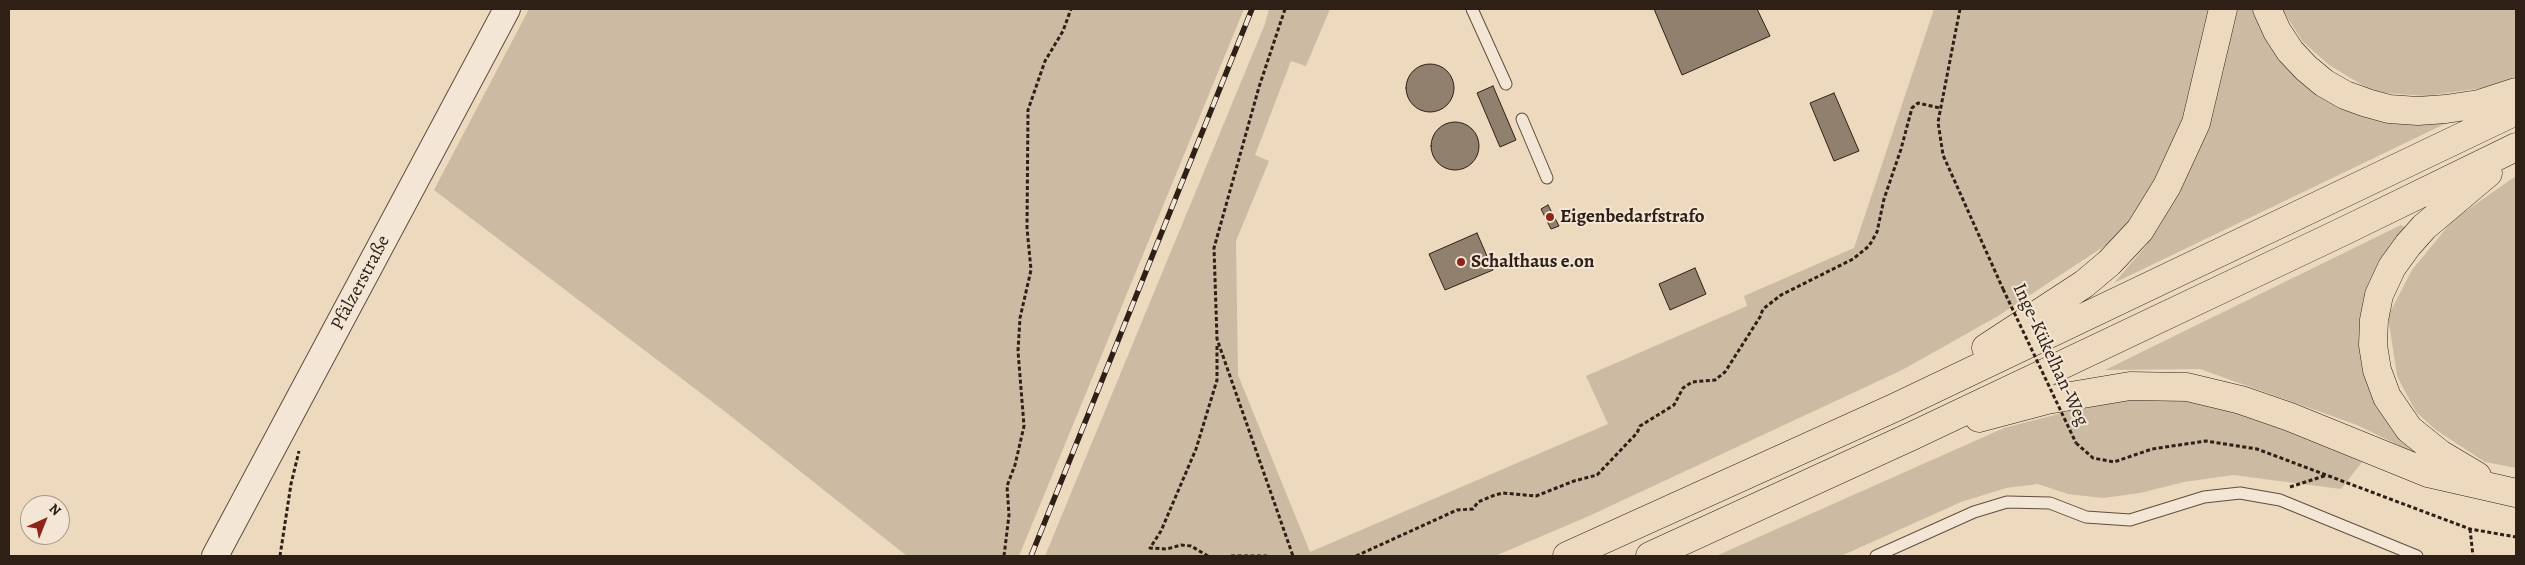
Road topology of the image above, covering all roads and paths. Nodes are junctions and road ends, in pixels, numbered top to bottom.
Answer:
1 (506, 9) edge
2 (1071, 9) edge
3 (1285, 9) edge
4 (1472, 9) edge
5 (1960, 9) edge
6 (2223, 9) edge
7 (2267, 9) edge
8 (1506, 84) dead end
9 (2516, 92) edge
10 (1940, 108) junction
11 (2516, 111) edge
12 (1522, 119) dead end
13 (2516, 147) edge
14 (2516, 152) edge
15 (1547, 178) dead end
16 (1217, 339) junction
17 (1896, 407) junction
18 (1912, 436) junction
19 (2327, 476) junction
20 (2509, 492) edge
21 (2261, 495) junction
22 (2470, 529) junction
23 (2516, 537) edge
24 (215, 556) edge
25 (1004, 556) edge
26 (1208, 556) edge
27 (1231, 556) edge
28 (1268, 556) edge
29 (1293, 556) edge
30 (1356, 556) edge
31 (1566, 556) edge
32 (1650, 556) edge
33 (1876, 556) edge
34 (2417, 556) edge
35 (2472, 556) edge

1 - 24 street, Pfälzerstraße
2 - 25 path
3 - 16 path
4 - 8 lane
5 - 10 path, Inge-Kükelhan-Weg
6 - 17 highway
7 - 9 highway
10 - 19 path, Inge-Kükelhan-Weg, bridge
10 - 30 path
11 - 17 highway
12 - 15 lane
13 - 18 highway
14 - 20 highway
16 - 26 path
16 - 29 path
17 - 31 highway
18 - 20 highway
18 - 32 highway
19 - 21 path
19 - 22 path, Inge-Kükelhan-Weg
21 - 33 lane
21 - 34 lane
22 - 23 path, Inge-Kükelhan-Weg
22 - 35 path
27 - 28 path

